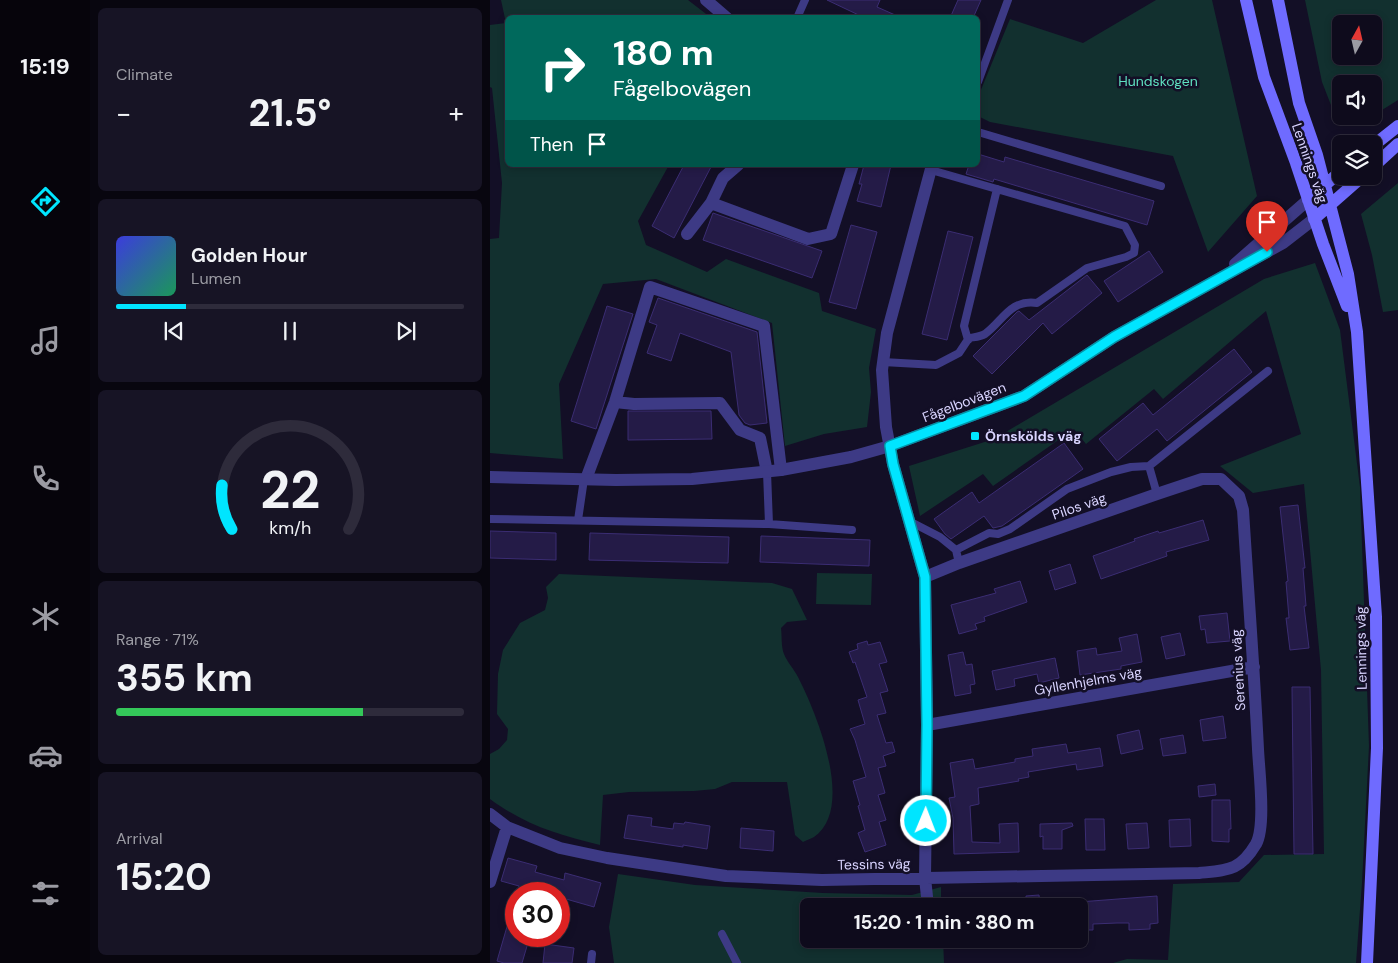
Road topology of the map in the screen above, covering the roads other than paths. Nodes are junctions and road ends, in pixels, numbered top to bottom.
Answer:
1 (706, 0) edge
2 (805, 0) edge
3 (1008, 0) edge
4 (1246, 0) edge
5 (1278, 0) edge
6 (724, 15) edge
7 (798, 15) edge
8 (980, 77) edge
9 (1398, 126) edge
10 (980, 133) edge
11 (1382, 139) edge
12 (1398, 144) edge
13 (1382, 159) edge
14 (736, 167) edge
15 (852, 167) edge
16 (932, 167) edge
17 (1332, 179) edge
18 (1325, 185) junction
19 (1353, 185) edge
20 (1161, 186) dead end
21 (998, 189) junction
22 (1308, 200) junction
23 (711, 203) junction
24 (1330, 205) junction
25 (1314, 219) junction
26 (686, 234) dead end
27 (1220, 278) junction
28 (1357, 332) junction
29 (968, 340) junction
30 (883, 362) junction
31 (1268, 371) dead end
32 (615, 402) junction
33 (890, 446) junction
34 (1149, 466) junction
35 (781, 470) junction
36 (767, 472) junction
37 (490, 477) edge
38 (585, 479) junction
39 (1157, 494) junction
40 (1239, 496) joint
41 (490, 519) edge
42 (578, 520) junction
43 (909, 521) junction
44 (768, 524) junction
45 (852, 530) dead end
46 (1007, 530) junction
47 (1012, 545) junction
48 (956, 550) junction
49 (959, 563) junction
50 (925, 577) junction
51 (1254, 668) junction
52 (927, 725) junction
53 (490, 814) edge
54 (507, 827) junction
55 (1257, 842) joint
56 (925, 878) junction
57 (490, 882) edge
58 (927, 898) edge
59 (722, 934) dead end
60 (592, 954) dead end
61 (591, 963) edge
62 (737, 963) edge
63 (1367, 963) edge

1 - 6 street
2 - 7 lane
3 - 8 lane
4 - 22 main road, Lennings väg
5 - 18 main road, Lennings väg
9 - 11 main road
10 - 20 lane
12 - 13 main road
14 - 23 street
15 - 23 street
16 - 21 lane
16 - 30 street
17 - 18 main road
18 - 22 main road
18 - 24 main road, Lennings väg
19 - 24 main road
21 - 29 lane
21 - 29 lane
22 - 25 main road, Lennings väg
22 - 27 street, Fågelbovägen
23 - 26 street
24 - 25 main road
24 - 28 main road, Lennings väg
25 - 27 street, Fågelbovägen
25 - 28 main road, Lennings väg
27 - 33 street, Fågelbovägen
28 - 63 main road, Lennings väg
29 - 30 lane
30 - 33 street
31 - 34 lane
32 - 35 street
32 - 36 street
32 - 38 street
33 - 35 street, Fågelbovägen
33 - 43 street
34 - 39 lane
34 - 46 lane
35 - 36 street, Fågelbovägen
36 - 38 street, Fågelbovägen
36 - 44 lane
37 - 38 street, Fågelbovägen
38 - 42 lane
39 - 40 street, Pilos väg
39 - 47 street, Pilos väg
40 - 51 street, Serenius väg
41 - 42 lane
42 - 44 lane
43 - 48 lane
43 - 50 street
44 - 45 lane
46 - 47 lane
46 - 48 lane
47 - 49 street, Pilos väg
48 - 49 lane
49 - 50 street, Pilos väg
50 - 52 street
51 - 52 street, Gyllenhjelms väg
51 - 55 street, Serenius väg
52 - 56 street
53 - 54 street, Tessins väg
54 - 56 street, Tessins väg
54 - 57 street
55 - 56 street, Tessins väg
56 - 58 street
59 - 62 lane
60 - 61 lane

